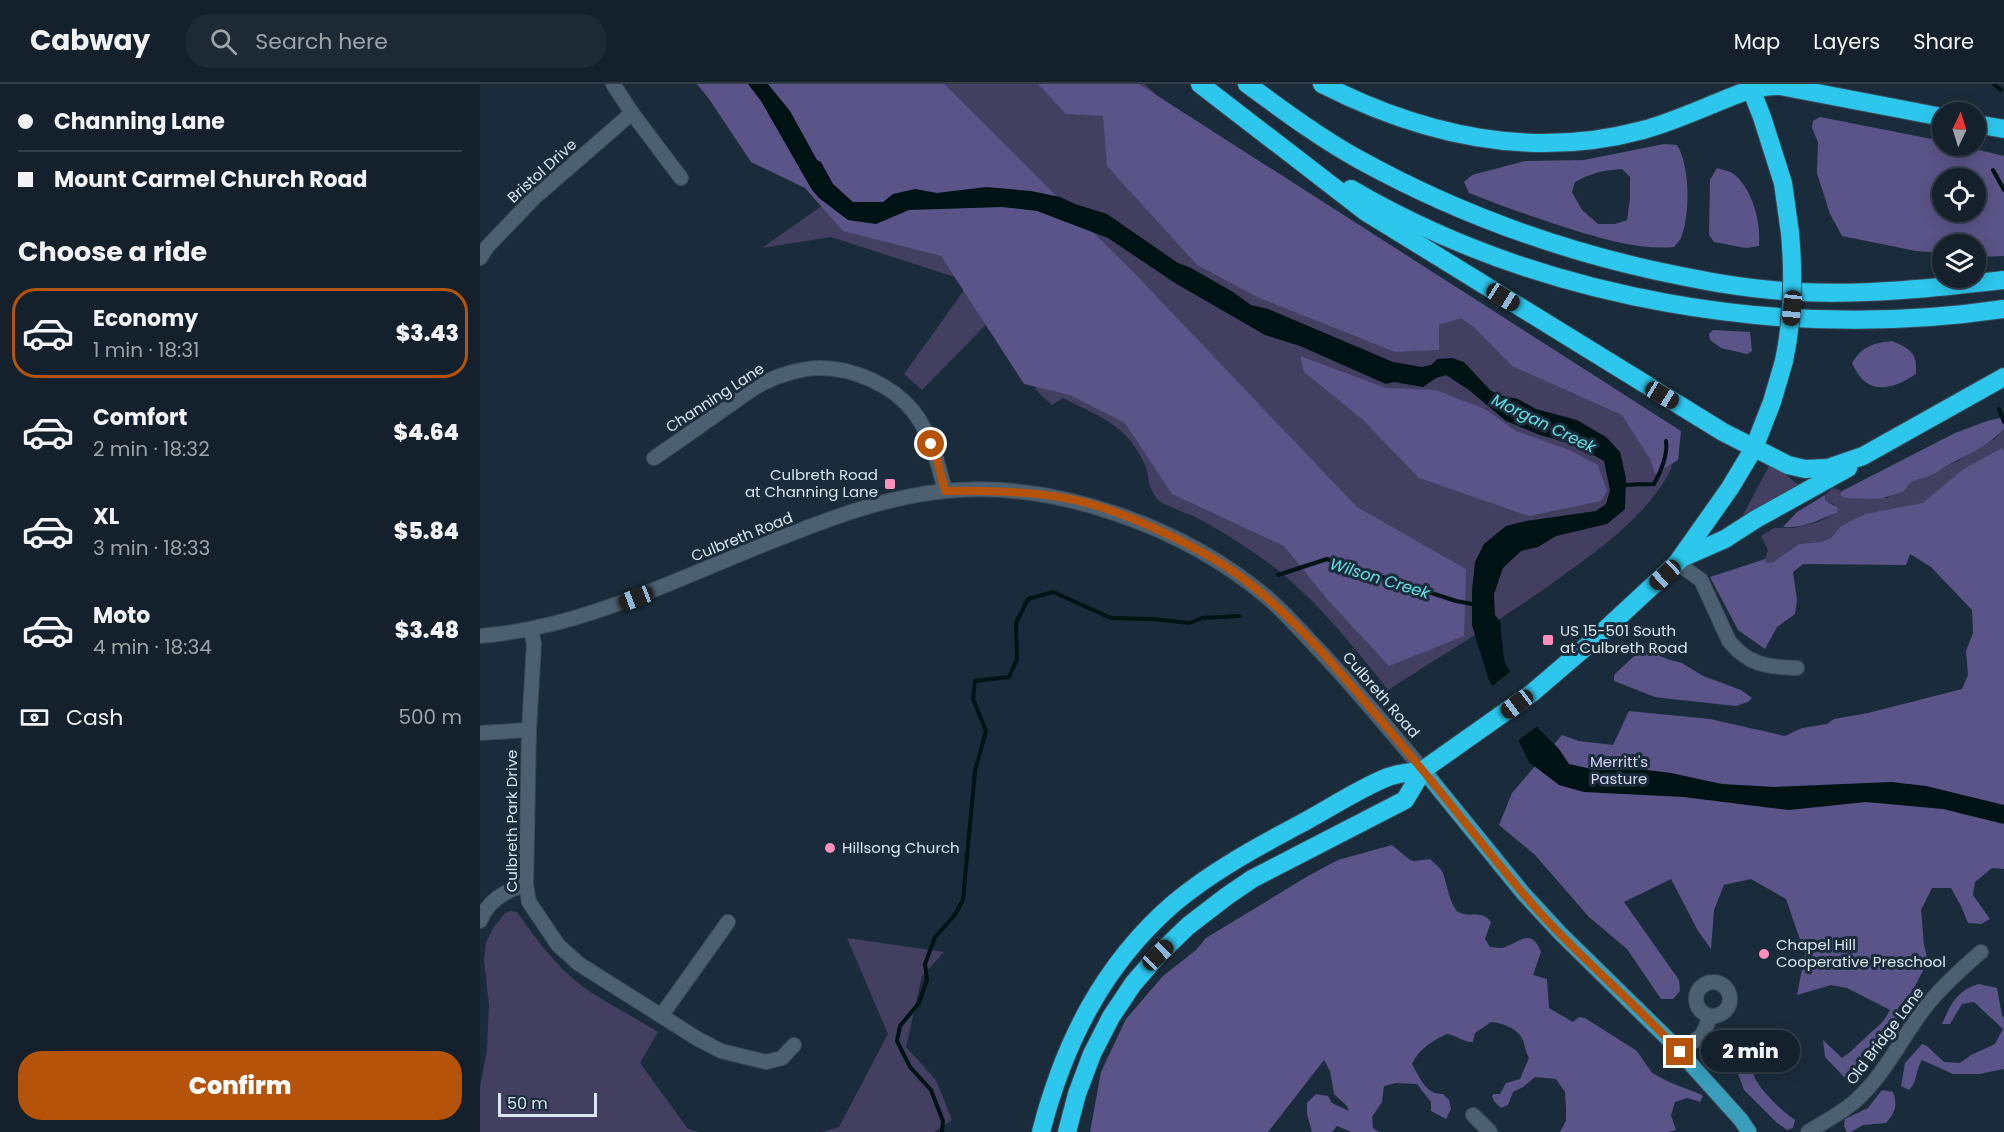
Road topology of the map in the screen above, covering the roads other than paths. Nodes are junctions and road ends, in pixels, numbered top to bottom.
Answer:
1 (613, 84) edge
2 (1200, 84) edge
3 (1247, 84) edge
4 (1322, 84) edge
5 (1750, 86) edge
6 (632, 113) junction
7 (1932, 115) edge
8 (1986, 126) edge
9 (2004, 129) edge
10 (1281, 146) junction
11 (681, 178) dead end
12 (480, 258) edge
13 (2004, 280) edge
14 (2004, 309) edge
15 (2004, 377) edge
16 (1754, 448) junction
17 (1863, 456) junction
18 (654, 458) dead end
19 (945, 491) junction
20 (1680, 560) junction
21 (531, 630) junction
22 (480, 636) edge
23 (1797, 668) dead end
24 (529, 730) junction
25 (480, 733) edge
26 (1423, 770) junction
27 (526, 885) junction
28 (480, 921) edge
29 (728, 922) dead end
30 (1981, 952) dead end
31 (661, 1016) junction
32 (1711, 1016) dead end
33 (794, 1045) dead end
34 (1680, 1052) junction
35 (1473, 1115) dead end
36 (1041, 1132) edge
37 (1067, 1132) edge
38 (1490, 1132) edge
39 (1749, 1132) edge
40 (1808, 1132) edge

1 - 6 street
2 - 10 highway
3 - 13 highway
4 - 5 highway
5 - 7 highway
5 - 16 highway, bridge
6 - 11 street
6 - 12 street, Bristol Drive
8 - 9 highway
10 - 14 highway
10 - 16 highway
15 - 17 highway
16 - 17 highway
16 - 20 highway
17 - 20 highway
18 - 19 street, Channing Lane
19 - 21 street, Culbreth Road
19 - 26 street, Culbreth Road
20 - 23 street
20 - 26 highway
21 - 22 street, Culbreth Road
21 - 24 street, Culbreth Park Drive
24 - 25 street
24 - 27 street, Culbreth Park Drive
26 - 34 main road
26 - 36 highway
26 - 37 highway
27 - 28 street
27 - 31 street, Culbreth Park Drive
29 - 31 street
30 - 40 street, Old Bridge Lane
31 - 33 street, Culbreth Park Drive
32 - 34 street
34 - 39 main road
35 - 38 street

